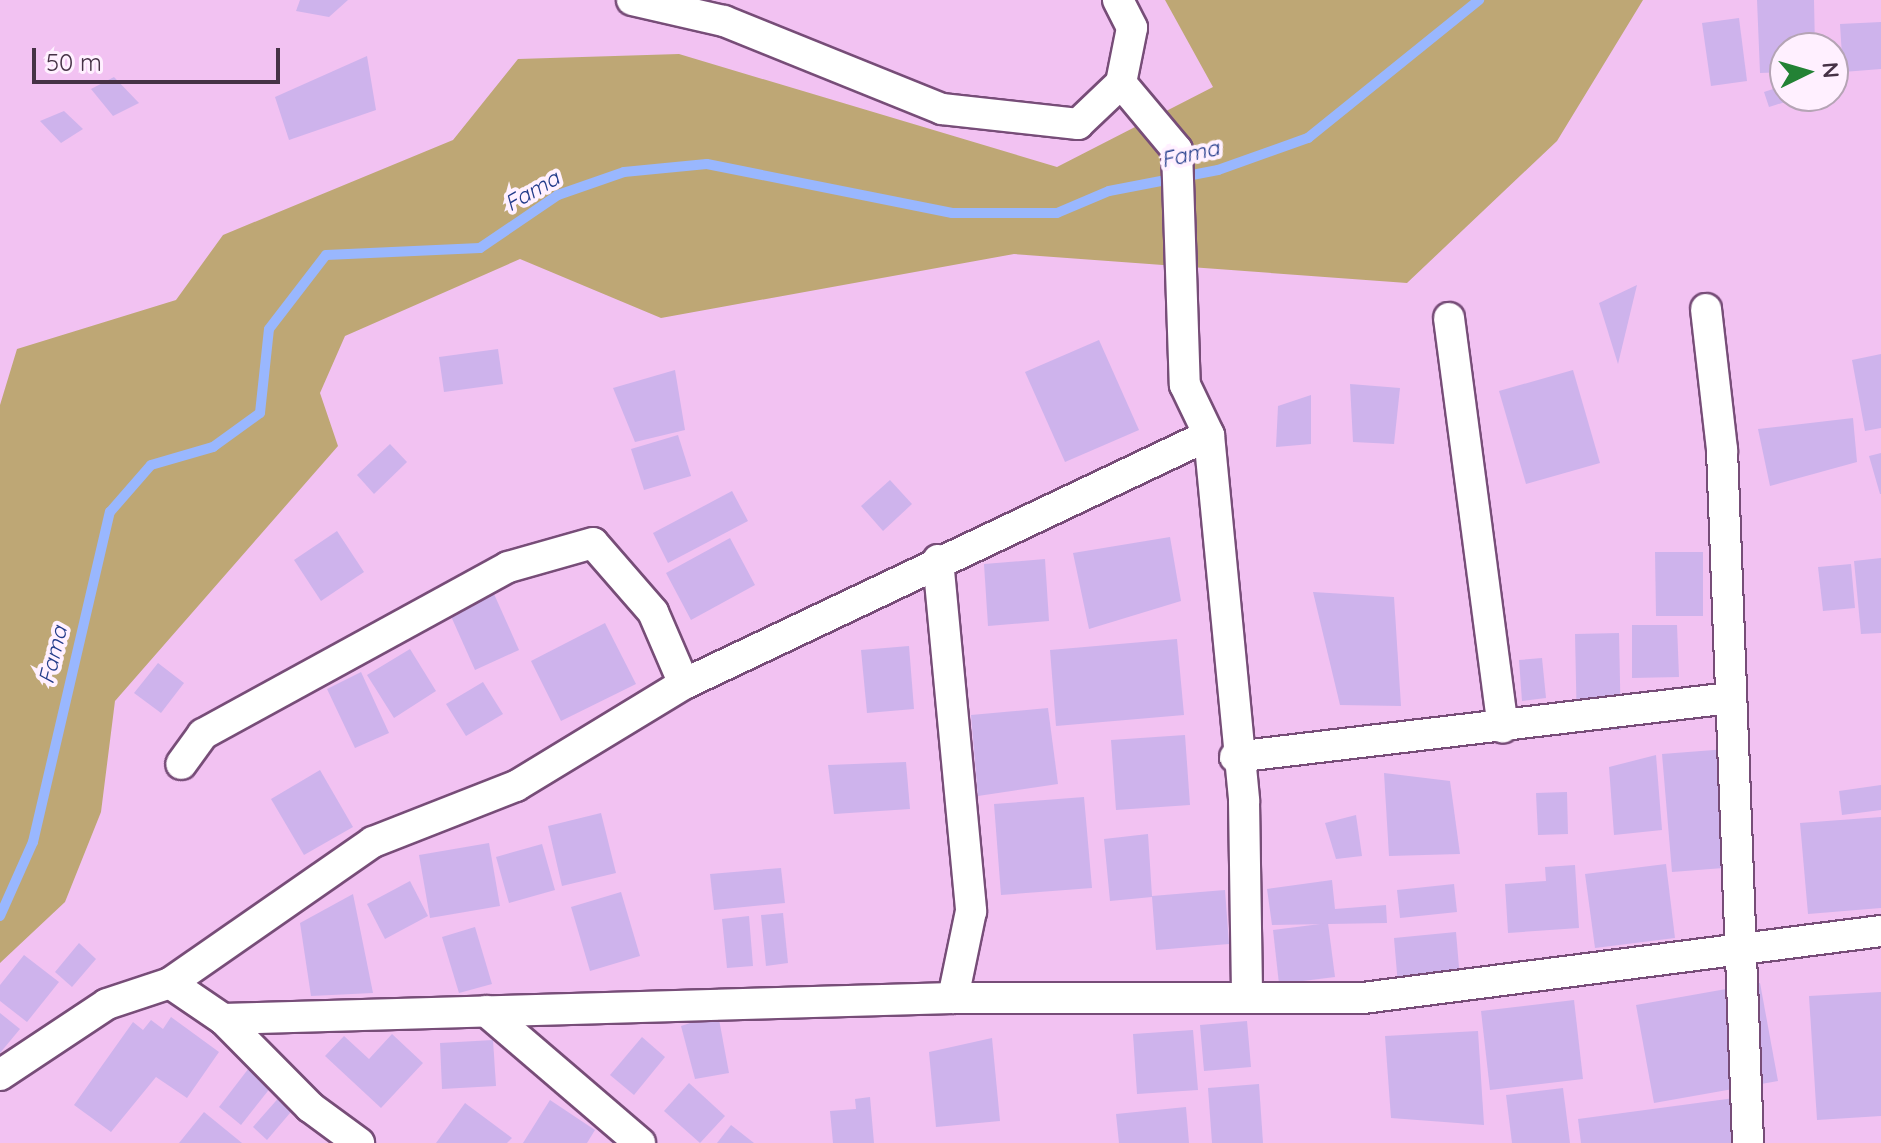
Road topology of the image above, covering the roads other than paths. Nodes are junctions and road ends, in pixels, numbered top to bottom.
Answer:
1 (632, 0) edge
2 (1118, 0) edge
3 (1121, 83) junction
4 (1706, 309) dead end
5 (1449, 318) dead end
6 (1209, 435) junction
7 (938, 560) junction
8 (684, 684) junction
9 (1729, 698) junction
10 (1503, 727) junction
11 (1235, 757) junction
12 (181, 764) dead end
13 (1881, 931) edge
14 (1740, 951) junction
15 (170, 983) junction
16 (1247, 997) junction
17 (953, 998) junction
18 (486, 1011) junction
19 (223, 1019) junction
20 (0, 1075) edge
21 (359, 1143) edge
22 (640, 1143) edge
23 (1748, 1143) edge

1 - 3 street
2 - 3 street
3 - 6 street
4 - 9 street
5 - 10 street
6 - 7 street
6 - 11 street
7 - 8 street
7 - 17 street
8 - 12 street
8 - 15 street
9 - 10 street
9 - 14 street
10 - 11 street
11 - 16 street
13 - 14 street
14 - 16 street
14 - 23 street
15 - 19 street
15 - 20 street
16 - 17 street
17 - 18 street
18 - 19 street
18 - 22 street
19 - 21 street

